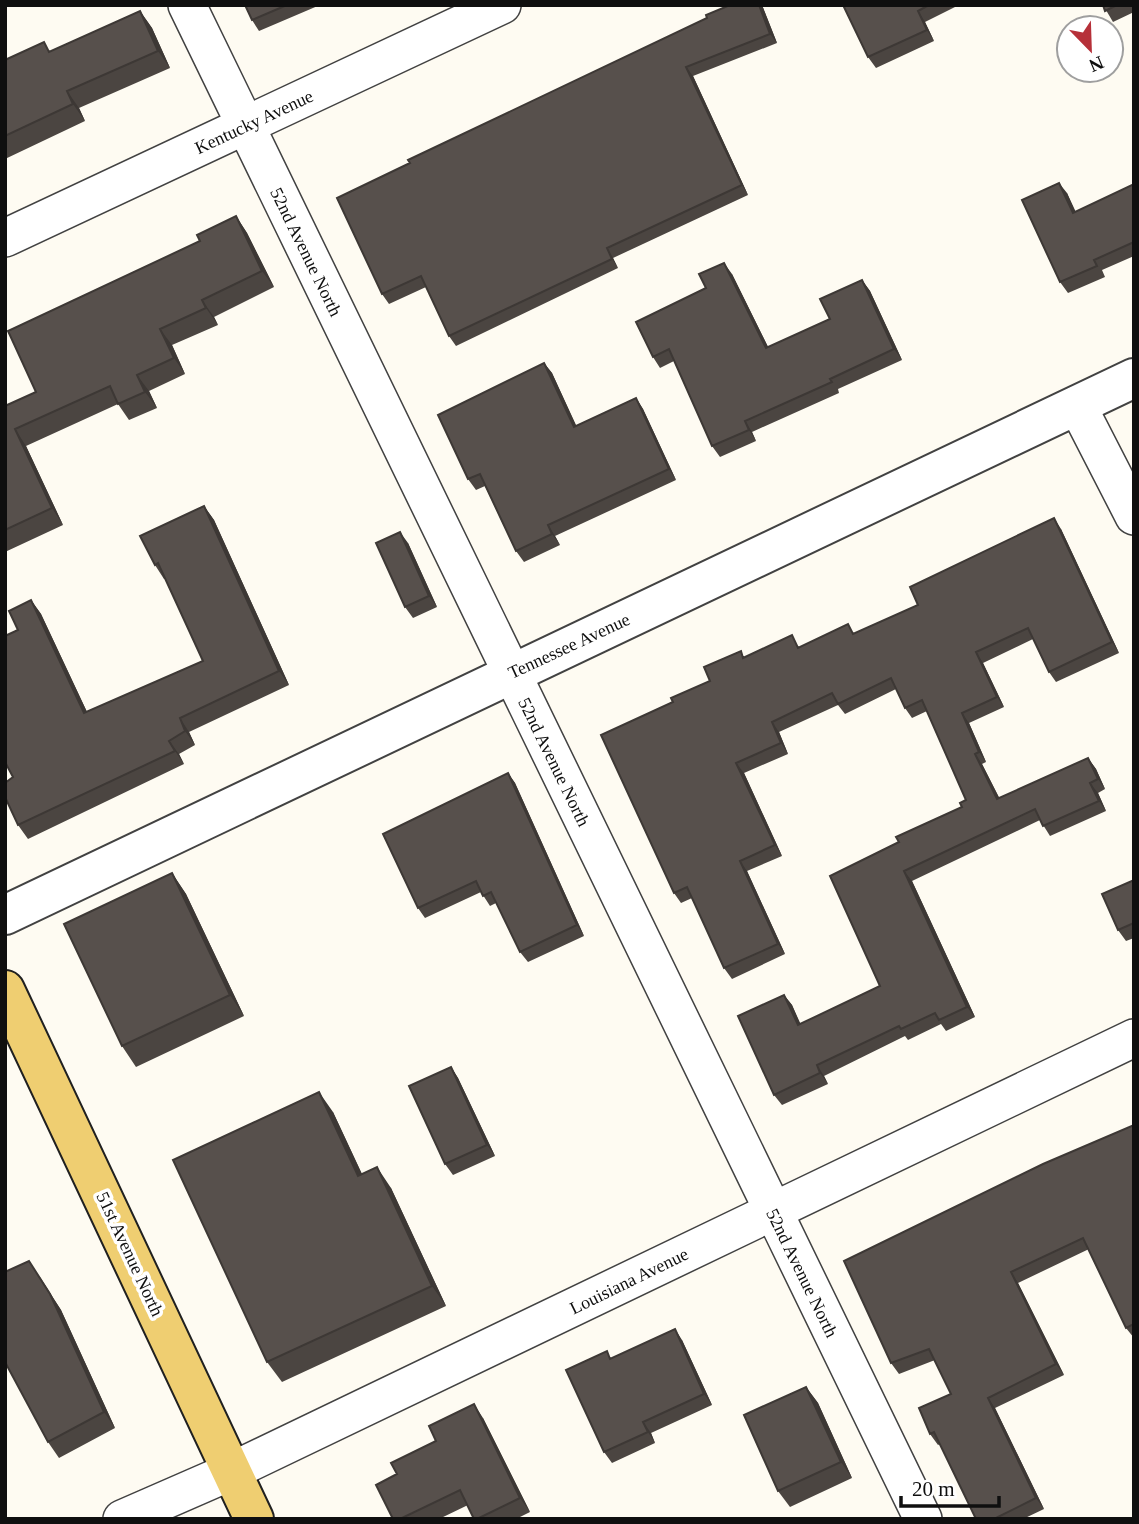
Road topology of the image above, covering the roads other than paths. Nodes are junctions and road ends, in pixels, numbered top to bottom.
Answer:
1 (187, 5) edge
2 (502, 5) edge
3 (245, 126) junction
4 (5, 238) edge
5 (1134, 378) edge
6 (1077, 405) junction
7 (1134, 516) edge
8 (512, 674) junction
9 (5, 915) edge
10 (5, 990) edge
11 (1134, 1038) edge
12 (772, 1212) junction
13 (232, 1471) junction
14 (121, 1519) edge
15 (254, 1519) edge
16 (923, 1519) edge

1 - 3 street, 52nd Avenue North
2 - 3 street, Kentucky Avenue
3 - 4 street, Kentucky Avenue
3 - 8 street, 52nd Avenue North
5 - 6 street, Tennessee Avenue
6 - 7 street
6 - 8 street, Tennessee Avenue
8 - 9 street, Tennessee Avenue
8 - 12 street, 52nd Avenue North
10 - 13 main road, 51st Avenue North
11 - 12 street, Louisiana Avenue
12 - 13 street, Louisiana Avenue
12 - 16 street, 52nd Avenue North
13 - 14 street, Louisiana Avenue
13 - 15 main road, 51st Avenue North

